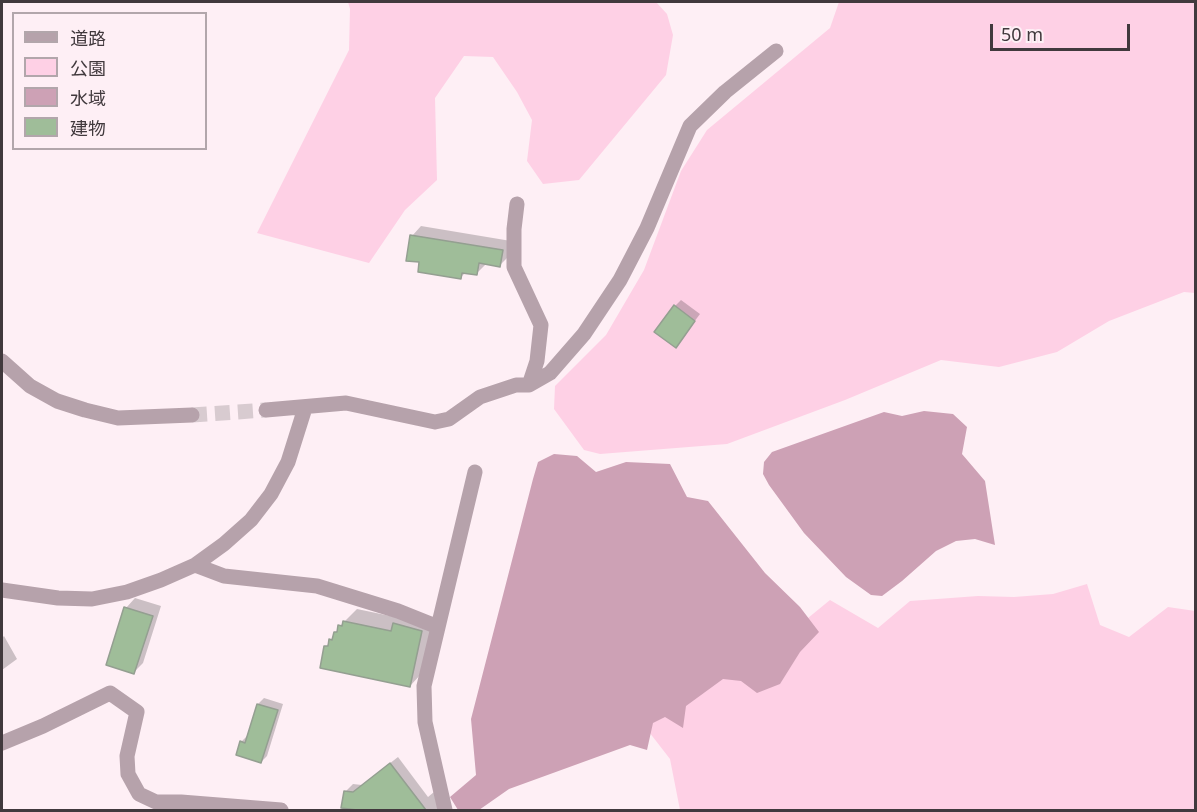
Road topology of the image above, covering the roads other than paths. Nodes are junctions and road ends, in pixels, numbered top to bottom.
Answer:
1 (776, 51) dead end
2 (517, 204) dead end
3 (2, 361) edge
4 (529, 385) junction
5 (305, 408) junction
6 (266, 410) tunnel mouth
7 (192, 415) tunnel mouth
8 (475, 472) dead end
9 (195, 564) junction
10 (2, 590) edge
11 (438, 627) junction
12 (2, 742) edge
13 (281, 810) edge
14 (445, 810) edge

1 - 4 street
2 - 4 street
3 - 7 street
4 - 5 street
5 - 6 street
5 - 9 street
8 - 11 street
9 - 10 street
9 - 11 street
11 - 14 street
12 - 13 street

